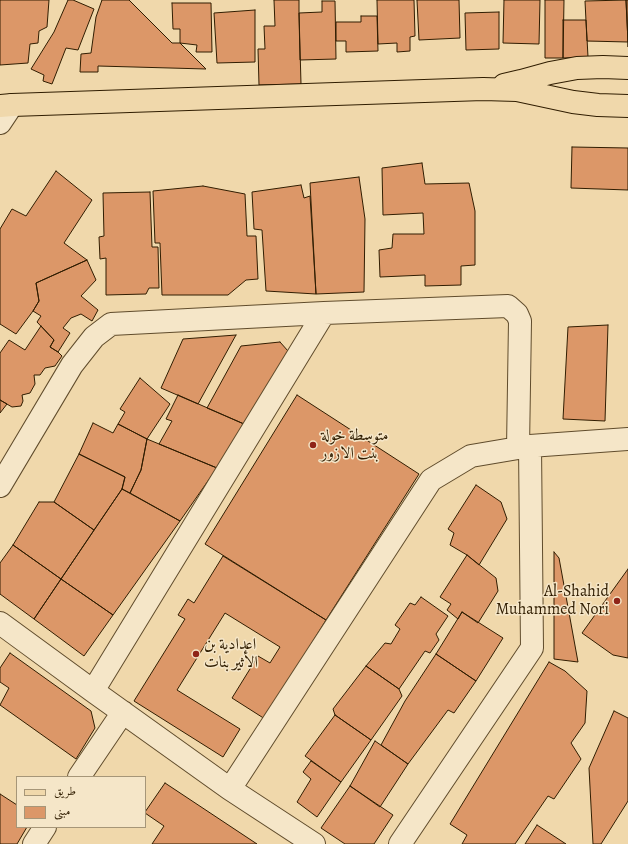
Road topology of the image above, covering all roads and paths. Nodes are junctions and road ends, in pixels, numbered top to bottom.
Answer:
1 (628, 68) edge
2 (483, 89) junction
3 (6, 105) edge
4 (628, 106) edge
5 (0, 123) edge
6 (324, 314) junction
7 (628, 439) edge
8 (524, 447) junction
9 (0, 486) edge
10 (0, 623) edge
11 (93, 691) junction
12 (123, 712) junction
13 (80, 776) edge
14 (230, 789) junction
15 (44, 828) edge
16 (34, 844) edge
17 (314, 844) edge
18 (400, 844) edge

1 - 2 main road
2 - 3 main road
2 - 4 main road
3 - 5 street
6 - 8 street
6 - 9 street
6 - 11 street
7 - 8 street
8 - 14 street
8 - 18 street
10 - 11 street
11 - 12 street
12 - 13 street
12 - 14 street
14 - 17 street
15 - 16 street

